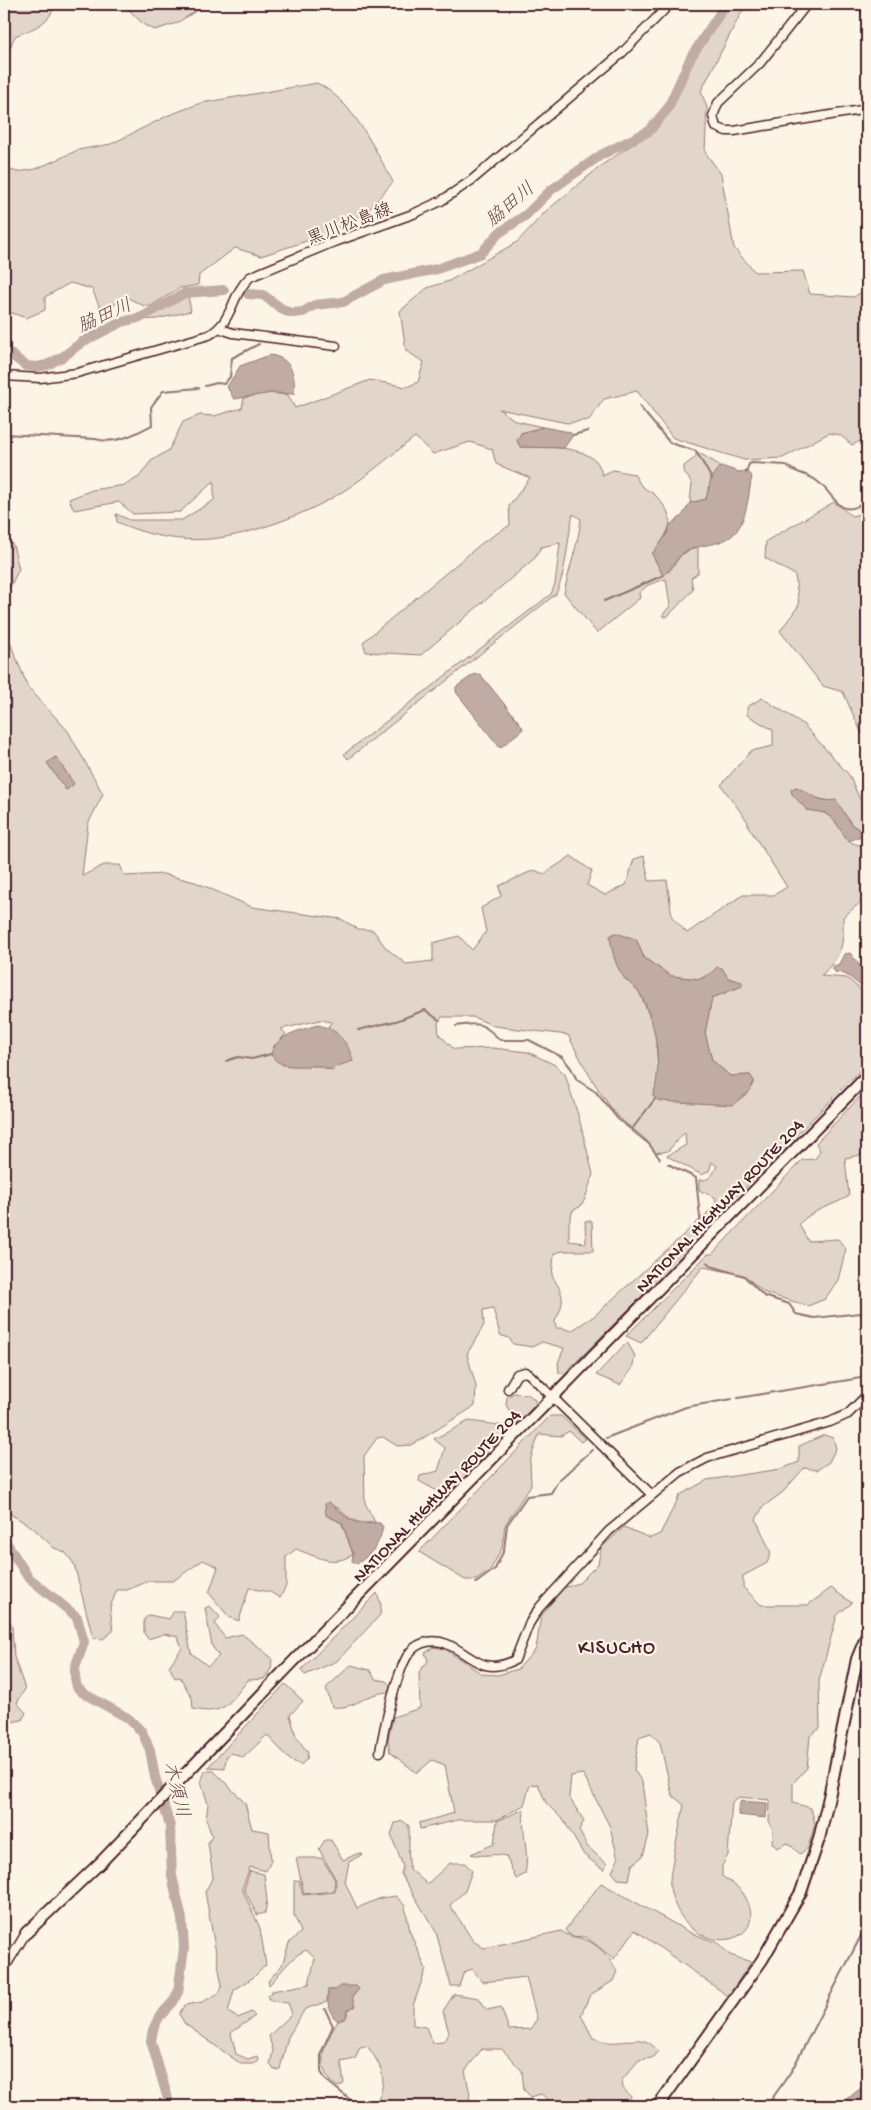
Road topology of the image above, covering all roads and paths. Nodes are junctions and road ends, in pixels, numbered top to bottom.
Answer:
1 (670, 4) edge
2 (807, 4) edge
3 (865, 4) edge
4 (867, 15) edge
5 (867, 109) edge
6 (220, 329) junction
7 (336, 346) dead end
8 (4, 376) edge
9 (867, 1076) edge
10 (508, 1389) dead end
11 (867, 1395) edge
12 (553, 1398) junction
13 (652, 1494) junction
14 (867, 1635) edge
15 (380, 1752) dead end
16 (26, 1933) joint
17 (4, 1969) edge
18 (658, 2106) edge

1 - 6 street, 黒川松島線
2 - 5 street
3 - 4 street
6 - 7 street
6 - 8 street
9 - 12 highway, NATIONAL HIGHWAY ROUTE 204
10 - 12 street
11 - 13 street
12 - 13 street
12 - 16 highway, NATIONAL HIGHWAY ROUTE 204
13 - 15 street
14 - 18 highway
16 - 17 street

